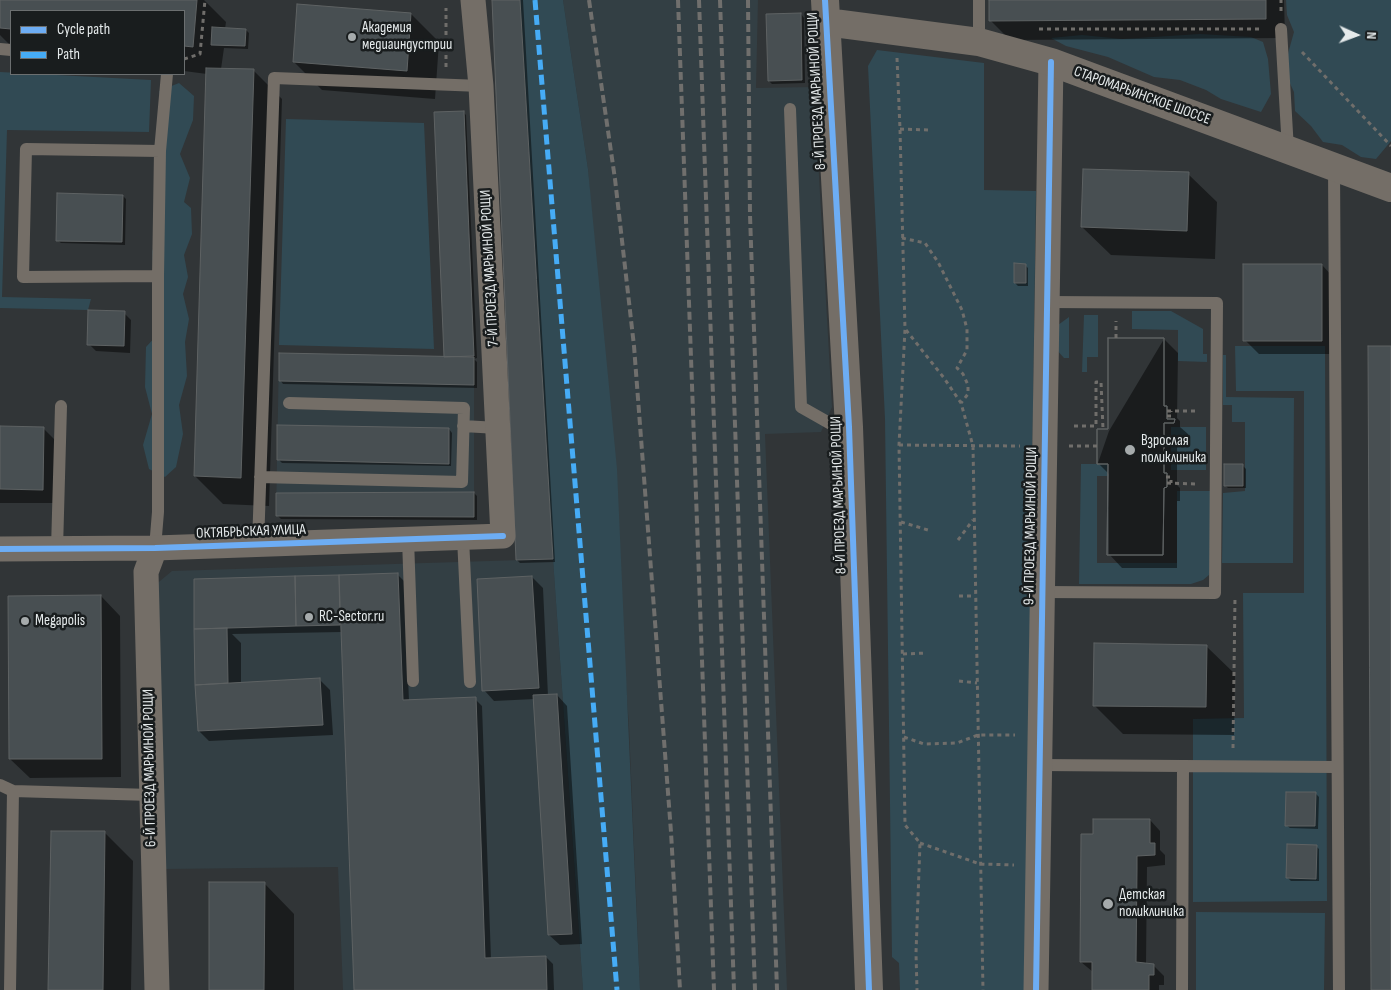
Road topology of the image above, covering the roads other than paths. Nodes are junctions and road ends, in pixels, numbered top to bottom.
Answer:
1 (472, 0) edge
2 (979, 0) edge
3 (826, 11) edge
4 (1281, 29) road end
5 (979, 42) junction
6 (1051, 62) junction
7 (167, 75) edge
8 (481, 86) junction
9 (790, 109) dead end
10 (1288, 150) junction
11 (160, 151) junction
12 (1334, 168) junction
13 (1391, 188) edge
14 (158, 276) junction
15 (1048, 302) junction
16 (290, 403) dead end
17 (61, 406) dead end
18 (463, 426) junction
19 (849, 427) junction
20 (498, 428) junction
21 (260, 477) junction
22 (504, 536) joint
23 (463, 538) junction
24 (408, 540) junction
25 (258, 544) junction
26 (57, 548) junction
27 (155, 548) junction
28 (0, 549) edge
29 (1043, 592) junction
30 (413, 681) dead end
31 (470, 682) dead end
32 (1039, 765) junction
33 (1183, 766) junction
34 (1336, 767) junction
35 (0, 785) edge
36 (13, 791) junction
37 (151, 795) junction
38 (5, 891) edge
39 (10, 990) edge
40 (157, 990) edge
41 (869, 990) edge
42 (1036, 990) edge
43 (1182, 990) edge
44 (1338, 990) edge

1 - 8 street, 7-Й ПРОЕЗД МАРЬИНОЙ РОЩИ
2 - 5 lane
3 - 5 street, СТАРОМАРЬИНСКОЕ ШОССЕ
3 - 19 street, 8-Й ПРОЕЗД МАРЬИНОЙ РОЩИ
4 - 10 lane
5 - 6 street, СТАРОМАРЬИНСКОЕ ШОССЕ
6 - 10 street, СТАРОМАРЬИНСКОЕ ШОССЕ
6 - 15 street, 9-Й ПРОЕЗД МАРЬИНОЙ РОЩИ
7 - 11 lane
8 - 20 street, 7-Й ПРОЕЗД МАРЬИНОЙ РОЩИ
8 - 21 lane
9 - 19 lane
10 - 12 street, СТАРОМАРЬИНСКОЕ ШОССЕ
11 - 14 lane
11 - 14 lane
12 - 13 street, СТАРОМАРЬИНСКОЕ ШОССЕ
12 - 34 lane
14 - 27 lane
15 - 29 street, 9-Й ПРОЕЗД МАРЬИНОЙ РОЩИ
15 - 29 lane
16 - 18 lane
17 - 26 lane
18 - 20 lane
18 - 21 lane
19 - 41 street, 8-Й ПРОЕЗД МАРЬИНОЙ РОЩИ
20 - 22 street, 7-Й ПРОЕЗД МАРЬИНОЙ РОЩИ
21 - 25 lane
22 - 23 street, ОКТЯБРЬСКАЯ УЛИЦА
23 - 24 street, ОКТЯБРЬСКАЯ УЛИЦА
23 - 31 lane
24 - 25 street, ОКТЯБРЬСКАЯ УЛИЦА
24 - 30 lane
25 - 27 street, ОКТЯБРЬСКАЯ УЛИЦА
26 - 27 street, ОКТЯБРЬСКАЯ УЛИЦА
26 - 28 street, ОКТЯБРЬСКАЯ УЛИЦА
27 - 37 street, 6-Й ПРОЕЗД МАРЬИНОЙ РОЩИ
29 - 32 street, 9-Й ПРОЕЗД МАРЬИНОЙ РОЩИ
32 - 33 lane
32 - 42 street, 9-Й ПРОЕЗД МАРЬИНОЙ РОЩИ
33 - 34 lane
33 - 43 lane
34 - 44 lane
35 - 36 lane
36 - 37 lane
36 - 38 lane
37 - 40 street, 6-Й ПРОЕЗД МАРЬИНОЙ РОЩИ
38 - 39 lane

